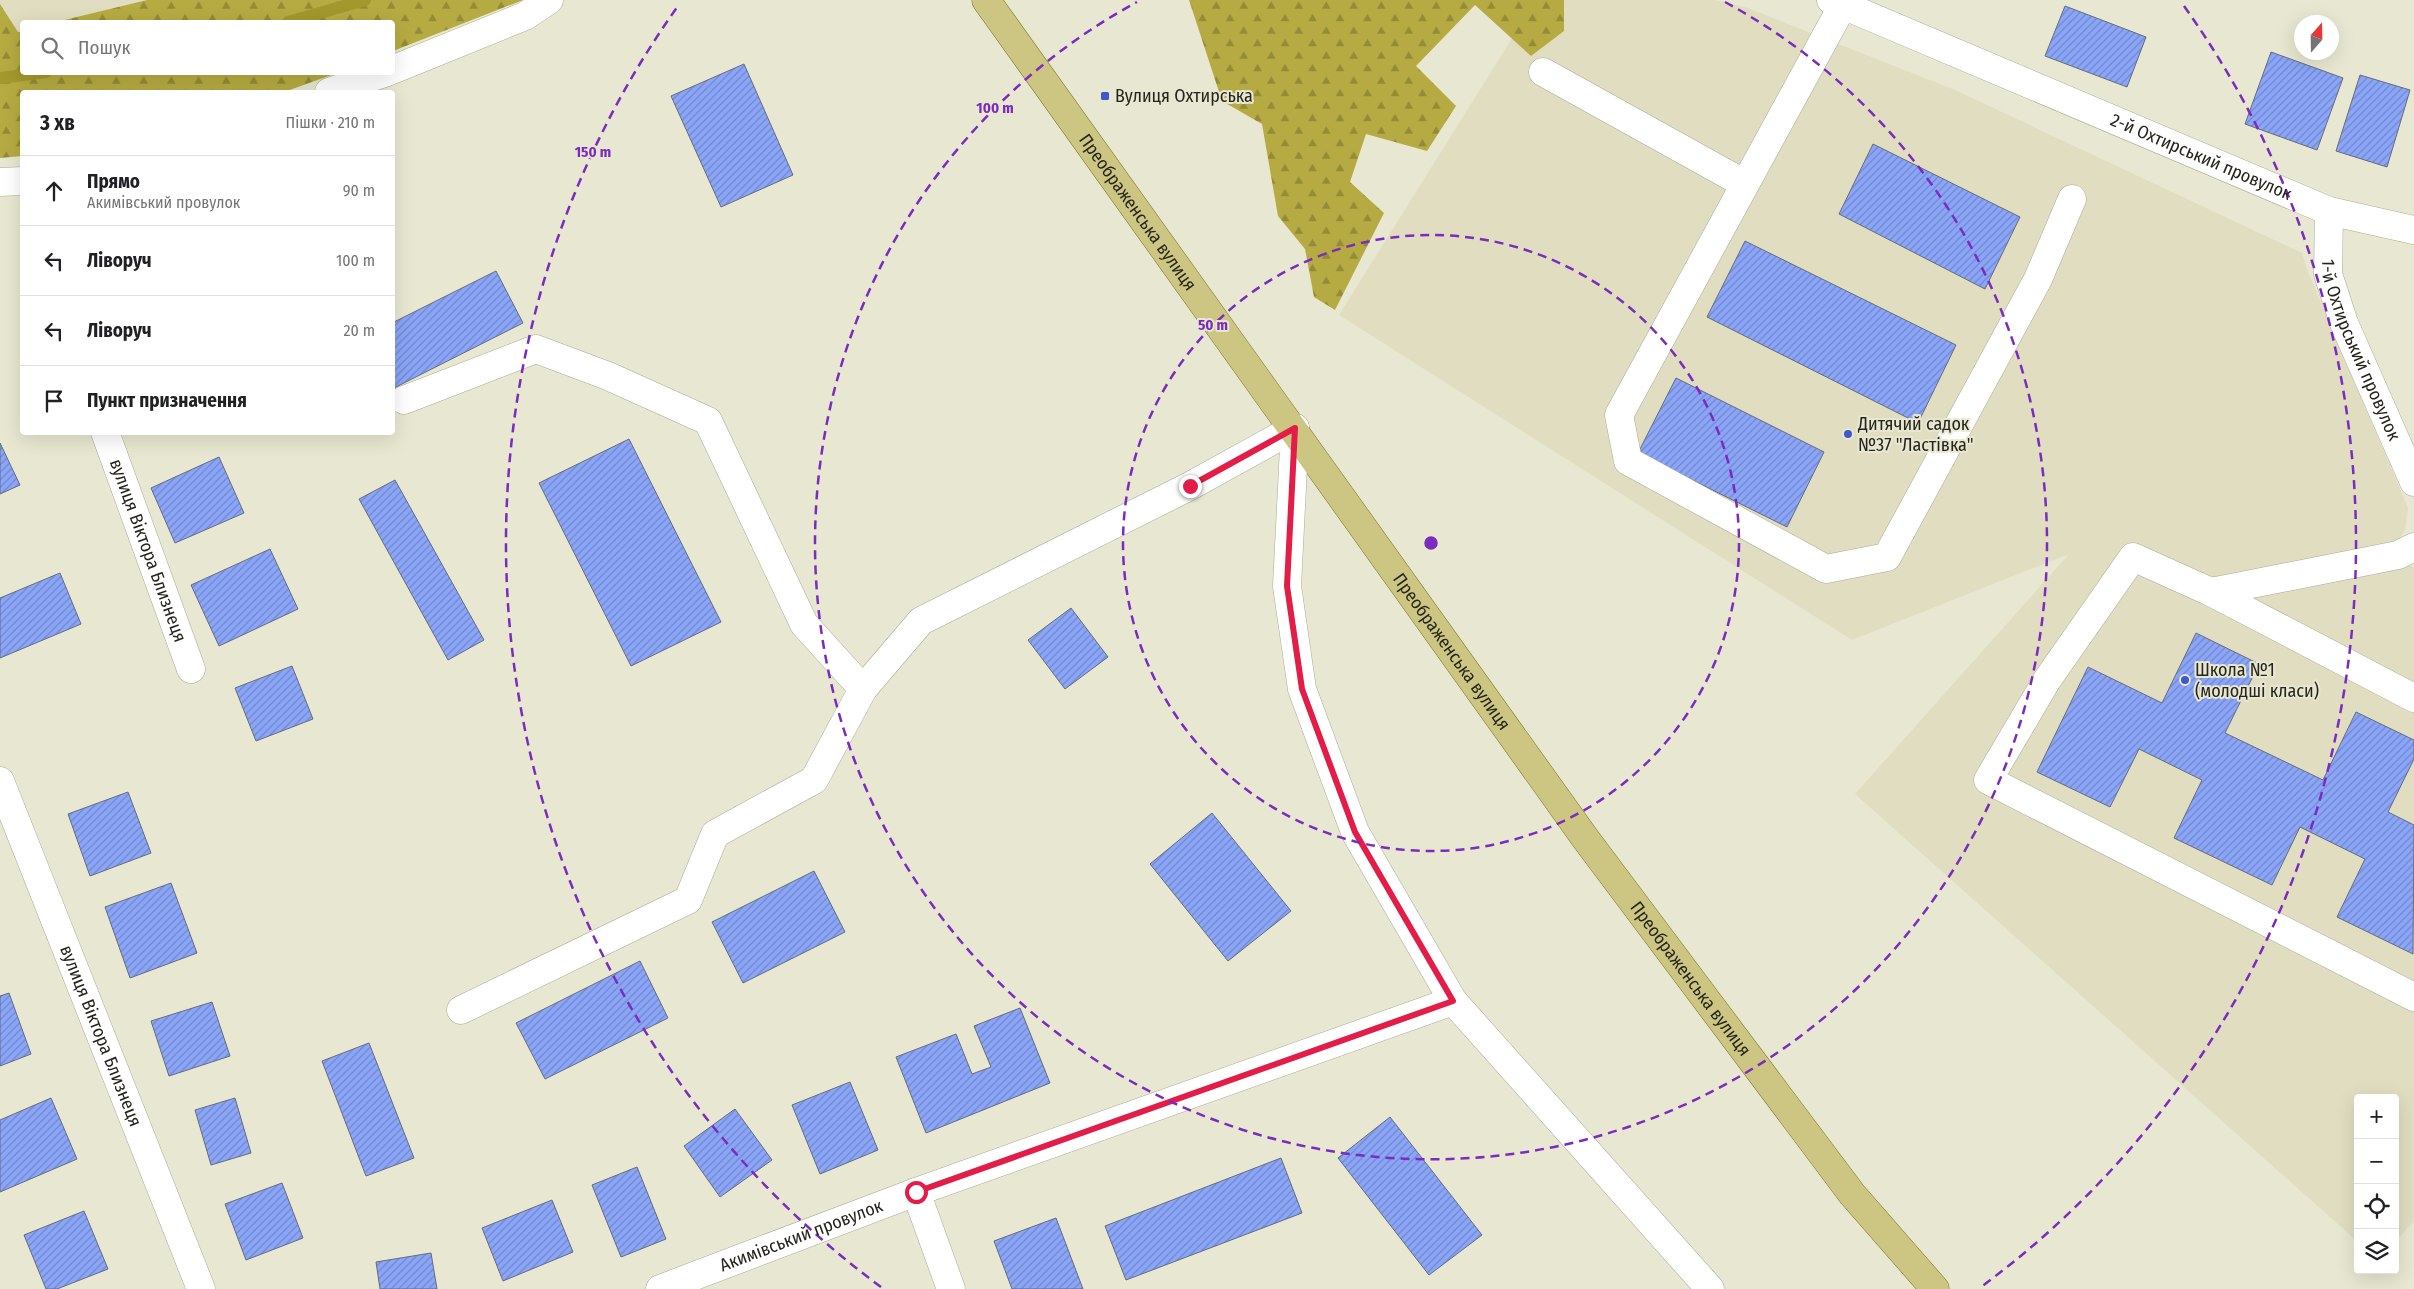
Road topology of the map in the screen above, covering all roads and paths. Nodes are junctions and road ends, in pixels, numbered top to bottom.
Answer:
1 (549, 0) edge
2 (986, 0) edge
3 (1837, 2) edge
4 (395, 69) edge
5 (1543, 72) dead end
6 (378, 75) edge
7 (335, 90) edge
8 (1745, 184) junction
9 (2072, 199) dead end
10 (2329, 211) junction
11 (2414, 230) edge
12 (404, 400) dead end
13 (1295, 428) junction
14 (106, 435) edge
15 (2414, 482) edge
16 (2414, 547) edge
17 (2211, 592) junction
18 (190, 669) dead end
19 (863, 689) junction
20 (2414, 698) edge
21 (0, 781) edge
22 (2414, 997) edge
23 (1453, 1001) junction
24 (461, 1010) dead end
25 (916, 1192) junction
26 (201, 1289) edge
27 (660, 1289) edge
28 (951, 1289) edge
29 (1710, 1289) edge
30 (1935, 1289) edge

1 - 4 street
2 - 13 main road, Преображенська вулиця
3 - 8 street
3 - 10 street, 2-й Охтирський провулок
5 - 8 street
6 - 7 street
8 - 9 street
10 - 11 street, 2-й Охтирський провулок
10 - 15 street, 1-й Охтирський провулок
12 - 19 street
13 - 19 street
13 - 23 street
13 - 30 main road, Преображенська вулиця
14 - 18 street, вулиця Віктора Близнеця
16 - 17 street
17 - 20 street
17 - 22 street
19 - 24 street
21 - 26 street, вулиця Віктора Близнеця
23 - 25 street, Акимівський провулок
23 - 29 street
25 - 27 street, Акимівський провулок
25 - 28 street

